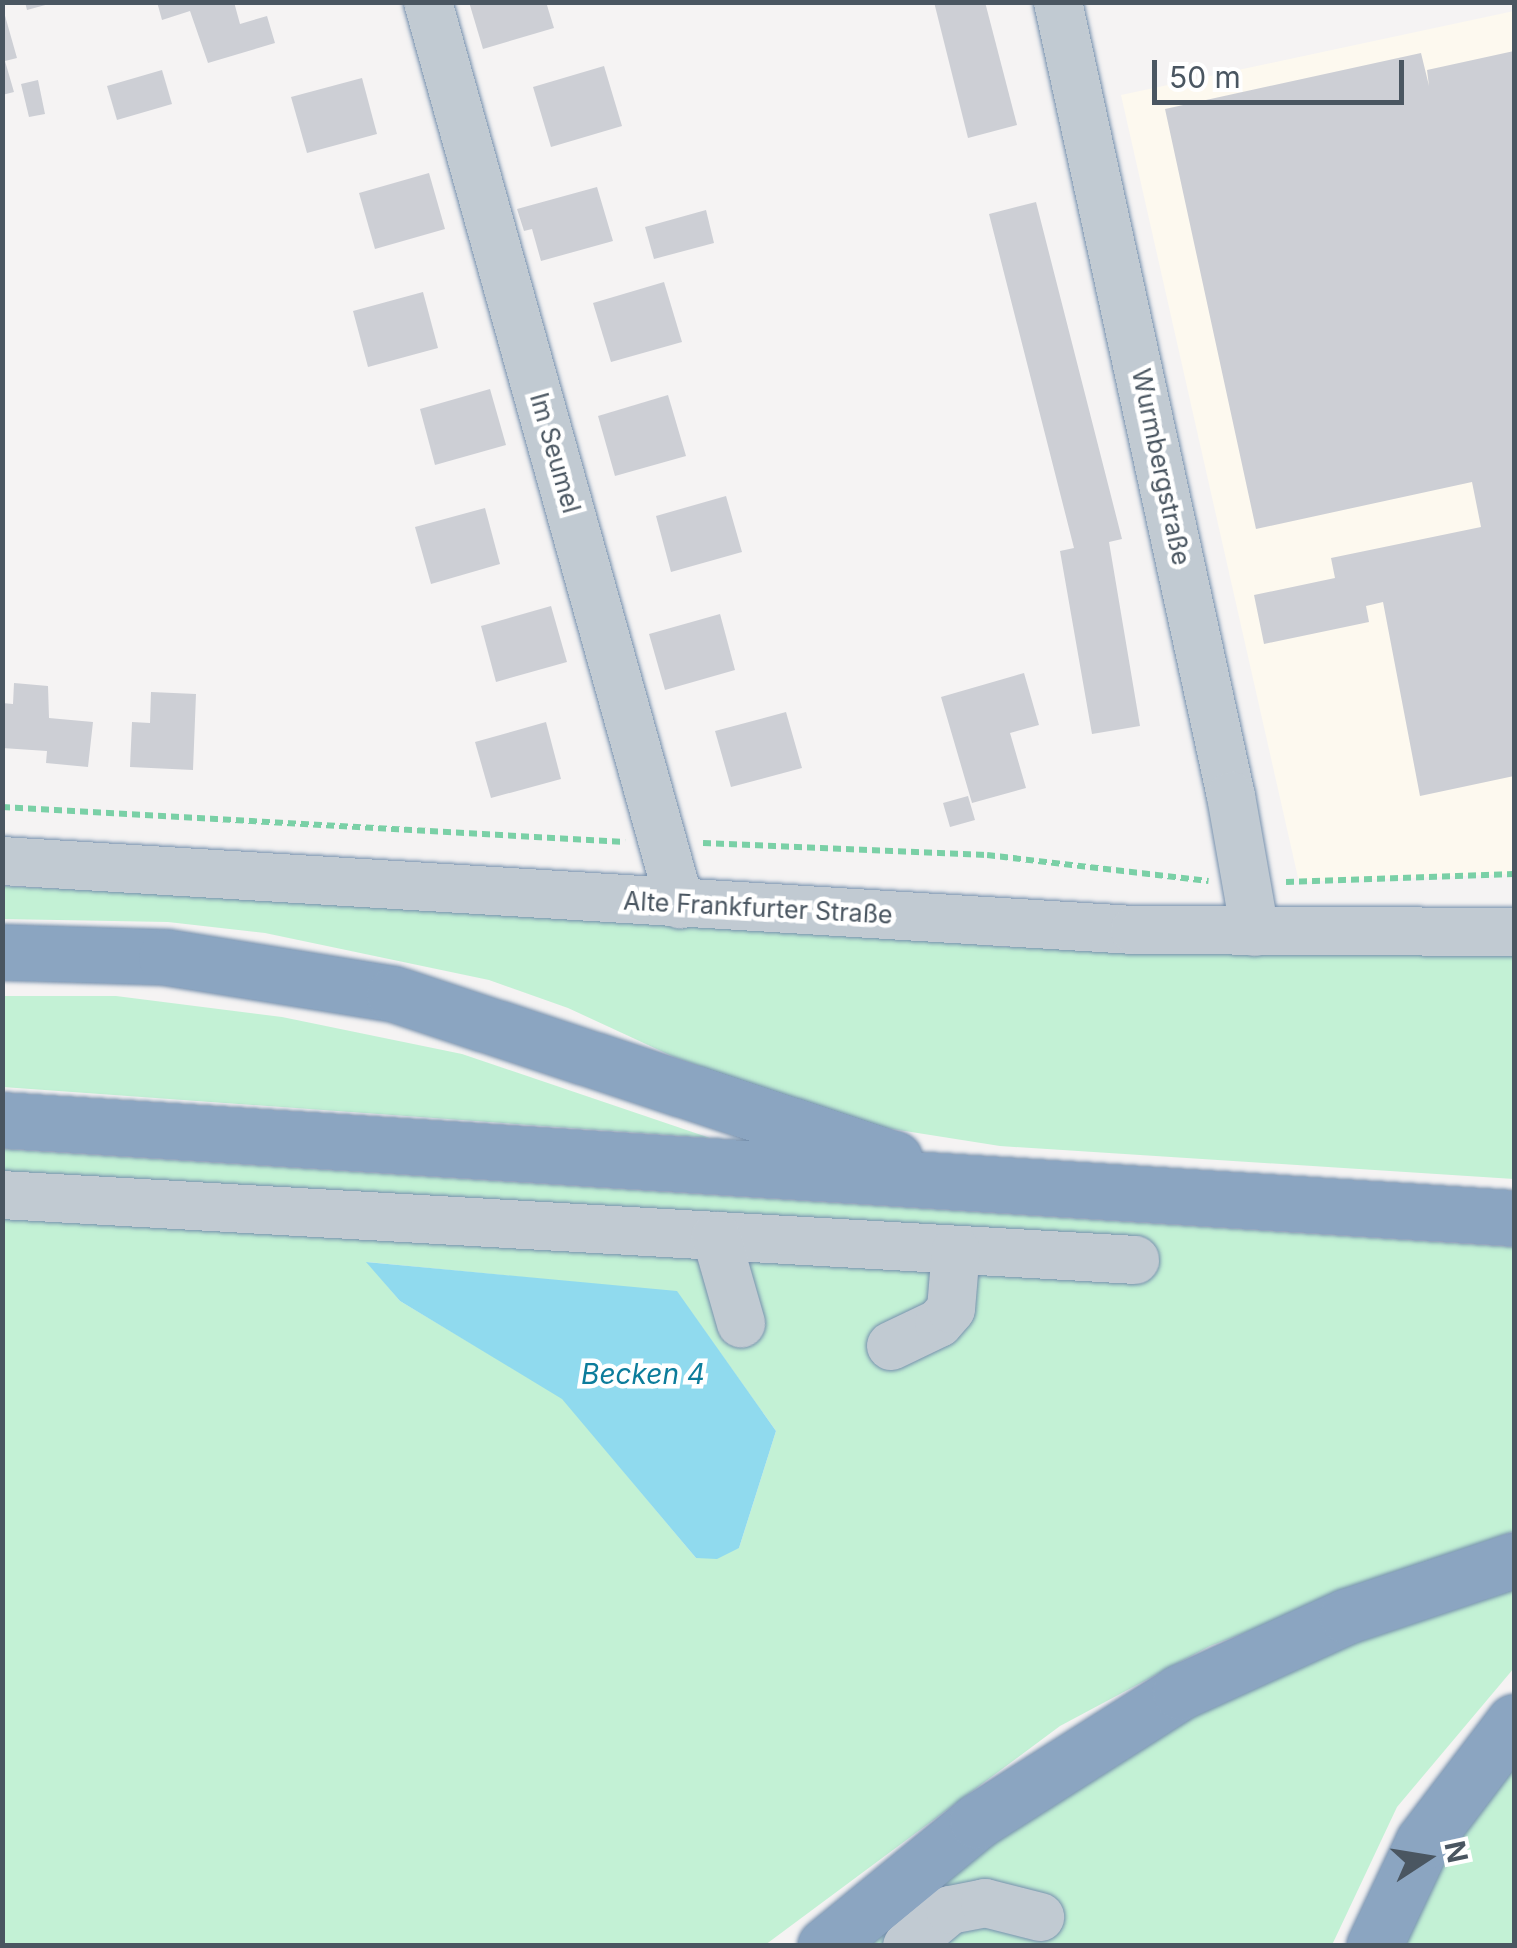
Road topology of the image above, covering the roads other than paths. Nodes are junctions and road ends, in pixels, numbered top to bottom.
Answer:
1 (428, 2) edge
2 (1058, 2) edge
3 (2, 861) edge
4 (680, 904) junction
5 (1255, 932) junction
6 (1514, 932) edge
7 (2, 952) edge
8 (2, 1120) edge
9 (1064, 1194) junction
10 (2, 1195) edge
11 (1514, 1218) edge
12 (716, 1236) junction
13 (956, 1250) junction
14 (1135, 1260) dead end
15 (741, 1323) dead end
16 (891, 1346) dead end
17 (1514, 1560) edge
18 (1514, 1722) edge
19 (1040, 1917) dead end
20 (825, 1946) edge
21 (906, 1946) edge
22 (1374, 1946) edge

1 - 4 street, Im Seumel
2 - 5 street, Wurmbergstraße
3 - 4 street, Alte Frankfurter Straße
4 - 5 street, Alte Frankfurter Straße
5 - 6 street, Alte Frankfurter Straße
7 - 9 highway
8 - 9 highway
9 - 11 highway
10 - 12 street
12 - 13 street
12 - 15 street
13 - 14 street
13 - 16 street
17 - 20 highway
18 - 22 highway
19 - 21 street

